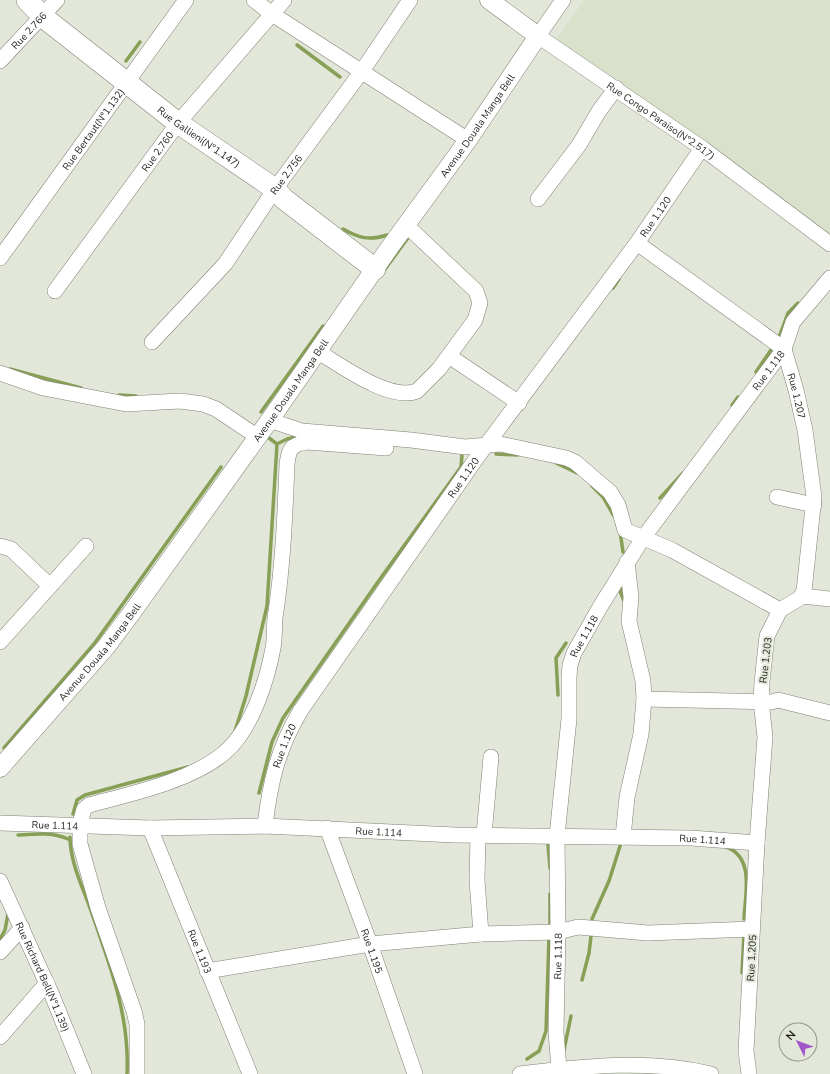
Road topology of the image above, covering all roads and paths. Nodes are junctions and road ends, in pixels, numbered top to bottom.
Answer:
1 (27, 0) edge
2 (58, 0) edge
3 (186, 0) edge
4 (254, 0) edge
5 (284, 0) edge
6 (410, 0) edge
7 (489, 0) edge
8 (563, 0) edge
9 (272, 14) junction
10 (43, 17) junction
11 (538, 36) junction
12 (0, 61) edge
13 (362, 71) junction
14 (126, 82) junction
15 (616, 88) junction
16 (178, 123) junction
17 (468, 140) junction
18 (702, 148) junction
19 (275, 189) junction
20 (538, 199) dead end
21 (406, 225) junction
22 (637, 243) junction
23 (830, 244) edge
24 (0, 258) edge
25 (375, 269) junction
26 (830, 278) edge
27 (55, 291) dead end
28 (152, 342) dead end
29 (784, 349) junction
30 (317, 351) junction
31 (449, 356) junction
32 (0, 373) edge
33 (519, 403) junction
34 (269, 420) junction
35 (258, 437) junction
36 (483, 450) junction
37 (777, 497) dead end
38 (814, 505) junction
39 (643, 538) junction
40 (0, 546) edge
41 (86, 546) dead end
42 (627, 562) junction
43 (50, 586) junction
44 (802, 596) junction
45 (830, 599) edge
46 (780, 610) junction
47 (0, 642) edge
48 (644, 699) junction
49 (761, 701) junction
50 (830, 713) edge
51 (491, 757) dead end
52 (0, 768) edge
53 (0, 823) edge
54 (80, 826) junction
55 (265, 826) junction
56 (150, 828) junction
57 (327, 828) junction
58 (481, 835) junction
59 (557, 836) junction
60 (622, 837) junction
61 (757, 843) junction
62 (0, 880) edge
63 (22, 928) junction
64 (752, 929) junction
65 (558, 932) junction
66 (481, 934) junction
67 (370, 944) junction
68 (0, 952) edge
69 (207, 971) junction
70 (47, 984) junction
71 (0, 1038) edge
72 (559, 1069) junction
73 (84, 1074) edge
74 (136, 1074) edge
75 (250, 1074) edge
76 (415, 1074) edge
77 (520, 1074) edge
78 (711, 1074) edge
79 (749, 1074) edge

1 - 10 main road, Rue Gallieni(N°1.147)
2 - 10 street, Rue 2.766
3 - 14 street, Rue Bertaut(N°1.132)
4 - 9 street
5 - 9 street, Rue 2.760
6 - 13 street, Rue 2.756
7 - 11 street, Rue Congo Paraiso(N°2.517)
8 - 11 street, Avenue Douala Manga Bell
9 - 13 street
9 - 16 street, Rue 2.760
10 - 12 street, Rue 2.766
10 - 14 main road, Rue Gallieni(N°1.147)
11 - 15 street, Rue Congo Paraiso(N°2.517)
11 - 17 street, Avenue Douala Manga Bell
13 - 17 street
13 - 19 street, Rue 2.756
14 - 16 main road, Rue Gallieni(N°1.147)
14 - 24 street, Rue Bertaut(N°1.132)
15 - 18 street, Rue Congo Paraiso(N°2.517)
15 - 20 street
16 - 19 main road, Rue Gallieni(N°1.147)
16 - 27 street, Rue 2.760
17 - 21 street, Avenue Douala Manga Bell
18 - 22 street, Rue 1.120
18 - 23 street, Rue Congo Paraiso(N°2.517)
19 - 25 main road, Rue Gallieni(N°1.147)
19 - 28 street, Rue 2.756
21 - 25 street, Avenue Douala Manga Bell
21 - 31 street
22 - 29 street
22 - 33 street, Rue 1.120
25 - 30 street, Avenue Douala Manga Bell
26 - 29 street, Rue 1.118
29 - 38 street, Rue 1.207
29 - 39 street, Rue 1.118
30 - 31 street
30 - 34 street, Avenue Douala Manga Bell
31 - 33 street
32 - 35 street
33 - 36 street, Rue 1.120
34 - 35 street, Avenue Douala Manga Bell
34 - 36 street
35 - 52 street, Avenue Douala Manga Bell
36 - 39 street
36 - 54 street
36 - 55 street, Rue 1.120
37 - 38 street
38 - 44 street, Rue 1.207
39 - 42 street, Rue 1.118
39 - 46 street
40 - 43 street
41 - 43 street
42 - 48 street
42 - 59 street, Rue 1.118
43 - 47 street
44 - 45 street
44 - 46 street
46 - 49 street, Rue 1.203
48 - 49 street
48 - 60 street
49 - 50 street
49 - 61 street, Rue 1.203
51 - 58 street
53 - 54 street, Rue 1.114
54 - 56 street, Rue 1.114
54 - 74 street
55 - 56 street, Rue 1.114
55 - 57 street, Rue 1.114
56 - 69 street, Rue 1.193
57 - 58 street, Rue 1.114
57 - 67 street, Rue 1.195
58 - 59 street, Rue 1.114
58 - 66 street
59 - 60 street, Rue 1.114
59 - 65 street, Rue 1.118
60 - 61 street, Rue 1.114
61 - 64 street, Rue 1.205
62 - 63 street, Rue Richard Bell(N°1.139)
63 - 68 street
63 - 70 street, Rue Richard Bell(N°1.139)
64 - 65 street
64 - 79 street, Rue 1.205
65 - 66 street
65 - 72 street, Rue 1.118
66 - 67 street
67 - 69 street
67 - 76 street, Rue 1.195
69 - 75 street, Rue 1.193
70 - 71 street
70 - 73 street, Rue Richard Bell(N°1.139)
72 - 77 street
72 - 78 street

